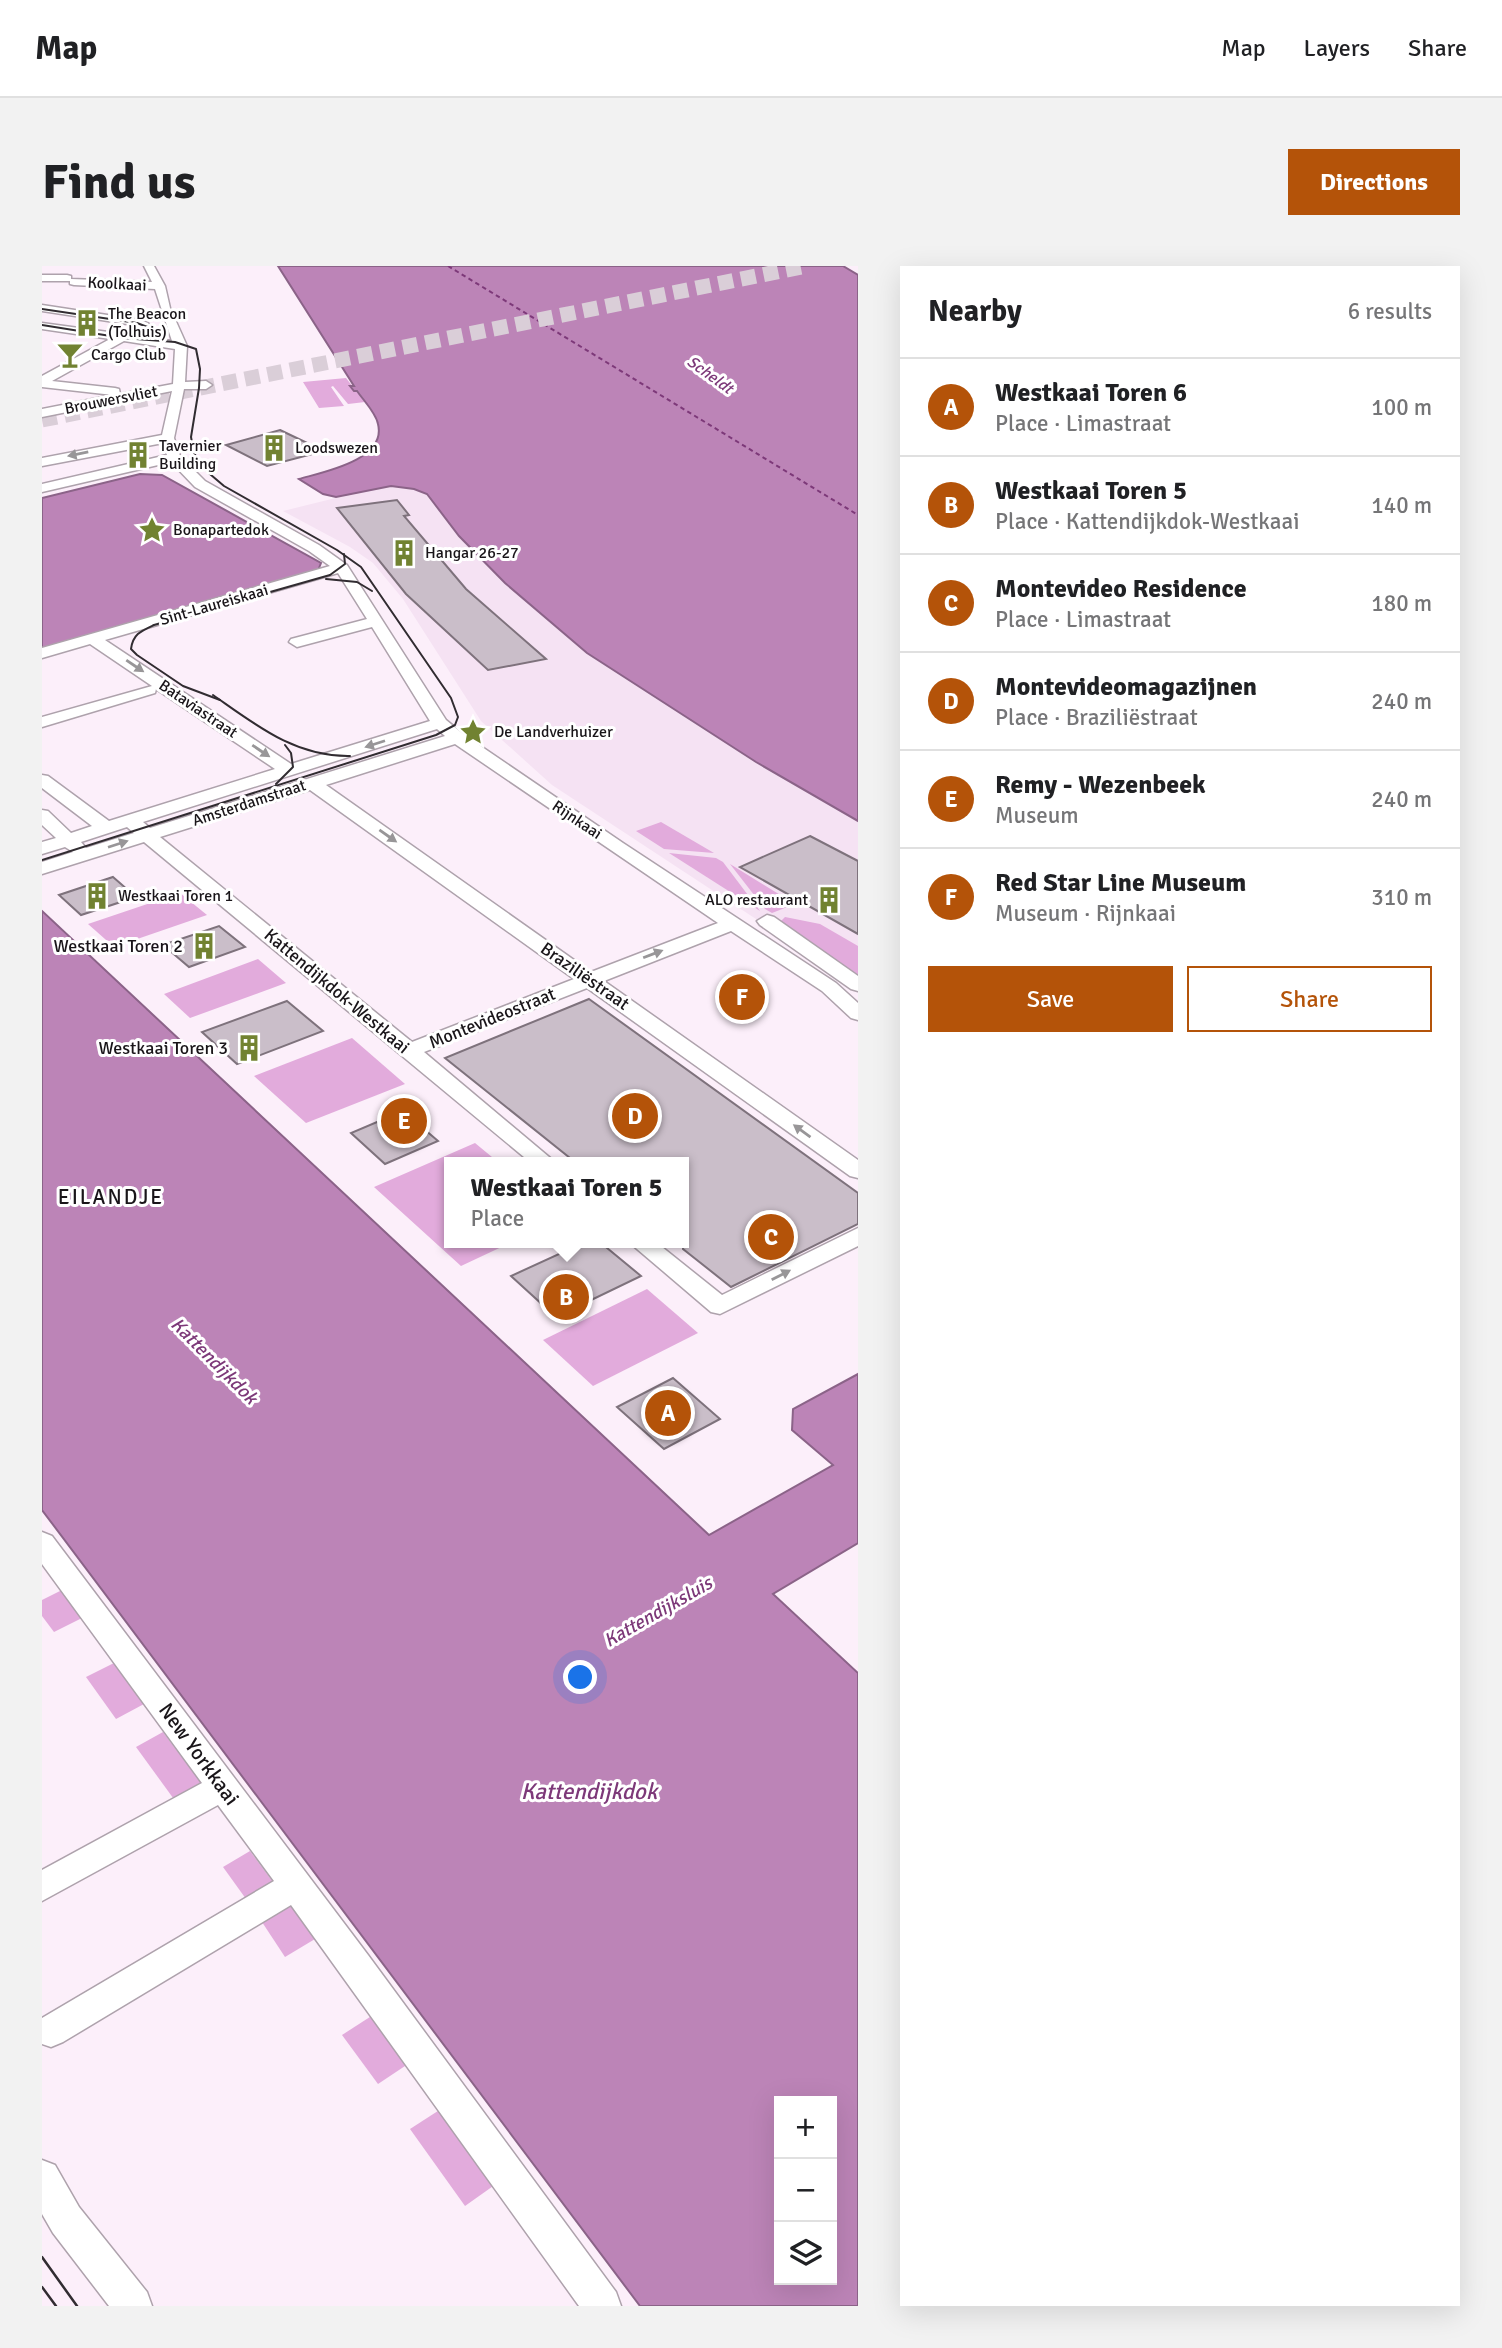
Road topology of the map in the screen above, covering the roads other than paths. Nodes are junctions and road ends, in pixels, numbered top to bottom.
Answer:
1 (68, 266) edge
2 (149, 266) edge
3 (42, 278) edge
4 (69, 283) junction
5 (160, 286) junction
6 (42, 300) edge
7 (42, 308) edge
8 (42, 326) edge
9 (121, 338) junction
10 (181, 346) junction
11 (42, 382) edge
12 (179, 384) junction
13 (206, 386) dead end
14 (112, 391) junction
15 (137, 395) junction
16 (42, 414) edge
17 (168, 438) junction
18 (172, 461) junction
19 (42, 462) edge
20 (42, 488) edge
21 (42, 496) edge
22 (335, 576) junction
23 (286, 592) dead end
24 (377, 622) junction
25 (297, 642) dead end
26 (99, 643) junction
27 (42, 653) edge
28 (42, 665) edge
29 (149, 690) dead end
30 (42, 722) edge
31 (440, 723) junction
32 (457, 738) junction
33 (290, 771) junction
34 (42, 779) edge
35 (312, 783) junction
36 (42, 798) edge
37 (42, 815) edge
38 (130, 821) junction
39 (106, 828) junction
40 (74, 834) junction
41 (147, 835) junction
42 (42, 848) edge
43 (83, 855) junction
44 (42, 868) edge
45 (767, 921) dead end
46 (732, 924) junction
47 (589, 979) junction
48 (858, 985) edge
49 (858, 1014) edge
50 (409, 1051) junction
51 (538, 1157) edge
52 (858, 1171) edge
53 (858, 1236) edge
54 (648, 1248) edge
55 (42, 1543) edge
56 (223, 1787) junction
57 (296, 1885) junction
58 (42, 1887) edge
59 (51, 2031) dead end
60 (42, 2178) edge
61 (133, 2306) edge
62 (601, 2306) edge

1 - 4 street
2 - 5 street
3 - 4 street, Koolkaai
4 - 5 street, Koolkaai
5 - 10 street
6 - 7 street
7 - 9 street
8 - 9 street
9 - 10 street
9 - 11 street
10 - 12 street
11 - 14 street
12 - 13 street
12 - 14 street
12 - 15 street, Brouwersvliet
12 - 17 street
14 - 15 street
15 - 16 street, Brouwersvliet
17 - 18 street
17 -> 19 street
18 - 20 street
18 - 21 street
18 - 22 street, Rijnkaai
22 - 23 street, Sint-Laureiskaai
22 - 24 street, Rijnkaai
22 - 26 street, Sint-Laureiskaai
24 - 25 street
24 - 31 street, Rijnkaai
26 - 27 street, Sint-Laureiskaai
26 - 28 street, Sint-Laureiskaai
26 -> 33 street, Bataviastraat
29 - 30 street
31 - 32 street, Rijnkaai
31 -> 33 street, Amsterdamstraat
32 - 35 street, Amsterdamstraat
32 - 46 street, Rijnkaai
33 - 38 street, Amsterdamstraat
34 - 39 street
35 - 41 street, Amsterdamstraat
35 -> 47 street, Braziliëstraat
36 - 40 street
37 - 40 street
38 - 39 street, Amsterdamstraat
38 - 41 street, Kattendijkdok-Westkaai
39 - 40 street, Amsterdamstraat
40 - 42 street, Amsterdamstraat
40 - 43 street
43 -> 41 street, Amsterdamstraat
41 - 50 street, Kattendijkdok-Westkaai
43 - 44 street, Amsterdamstraat
45 - 48 street
47 -> 46 street, Montevideostraat
46 - 49 street, Rijnkaai
47 - 50 street, Montevideostraat
52 -> 47 street, Braziliëstraat
50 - 51 street, Kattendijkdok-Westkaai
54 -> 53 street
55 - 56 street, New Yorkkaai
56 - 57 street, New Yorkkaai
56 - 58 street
57 - 59 street
57 - 62 street, New Yorkkaai
60 - 61 street

